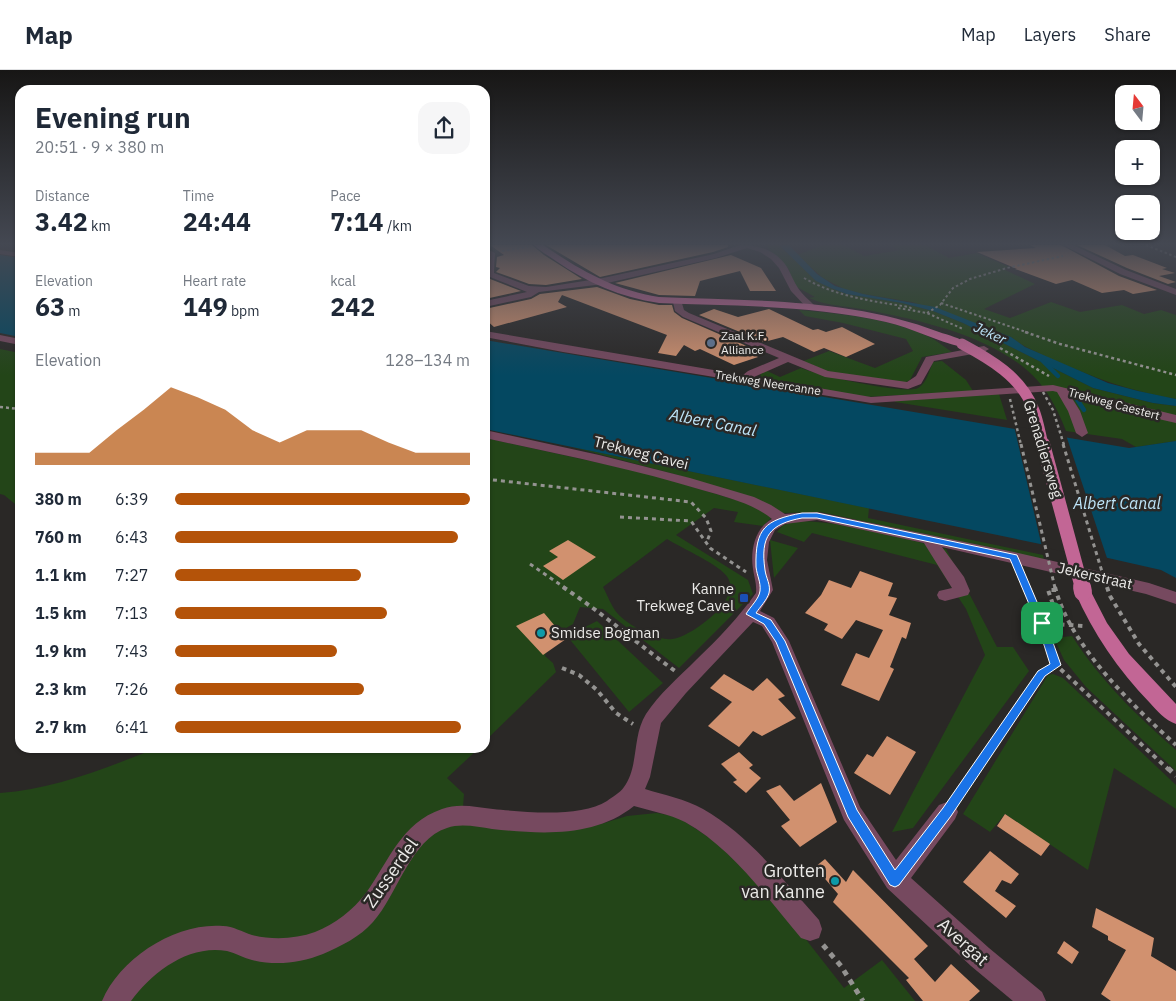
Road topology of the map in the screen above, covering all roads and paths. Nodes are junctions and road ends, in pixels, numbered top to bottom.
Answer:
1 (532, 288) edge
2 (549, 288) edge
3 (610, 288) edge
4 (794, 288) edge
5 (820, 288) edge
6 (954, 288) edge
7 (536, 290) junction
8 (678, 302) junction
9 (490, 303) edge
10 (941, 304) junction
11 (811, 307) junction
12 (928, 312) junction
13 (968, 332) dead end
14 (490, 335) edge
15 (0, 338) edge
16 (15, 341) edge
17 (988, 346) joint
18 (792, 361) junction
19 (1176, 375) edge
20 (745, 380) junction
21 (1056, 386) junction
22 (1012, 405) dead end
23 (0, 407) edge
24 (15, 408) edge
25 (1053, 410) dead end
26 (1176, 419) edge
27 (1082, 432) dead end
28 (490, 435) edge
29 (490, 480) edge
30 (620, 517) dead end
31 (782, 520) junction
32 (928, 539) junction
33 (706, 544) junction
34 (1014, 557) junction
35 (530, 564) dead end
36 (764, 581) junction
37 (1056, 590) junction
38 (945, 595) dead end
39 (1176, 598) edge
40 (751, 614) junction
41 (1042, 623) junction
42 (1060, 625) junction
43 (1088, 626) dead end
44 (1056, 665) junction
45 (562, 668) dead end
46 (688, 680) junction
47 (1176, 686) edge
48 (1176, 716) edge
49 (648, 734) junction
50 (1176, 745) edge
51 (1176, 776) edge
52 (631, 795) junction
53 (947, 812) joint
54 (895, 880) junction
55 (810, 929) joint
56 (115, 1001) edge
57 (864, 1001) edge
58 (1033, 1001) edge

1 - 7 street
2 - 7 street
3 - 8 main road, Grenadiersweg
4 - 11 street
5 - 12 path
6 - 10 path
7 - 9 street
8 - 11 main road, Grenadiersweg
8 - 18 street
10 - 12 path
10 - 19 path
11 - 48 main road, Grenadiersweg, bridge
12 - 13 path
14 - 20 street, Trekweg Neercanne
15 - 16 street
17 - 18 street
17 - 21 path
18 - 20 street
20 - 21 street, Trekweg Neercanne
21 - 26 street, Trekweg Caestert
21 - 27 street
22 - 37 path, Grenadiersweg, bridge
23 - 24 path
25 - 47 path, Grenadiersweg, bridge
28 - 31 street, Trekweg Cavei
29 - 33 path
30 - 33 path
31 - 32 street
31 - 36 street
32 - 34 street
32 - 38 street
33 - 36 path
34 - 39 street, Jekerstraat
34 - 41 path
35 - 46 path
36 - 40 street
37 - 42 path
37 - 50 path, Grenadiersweg, bridge
40 - 46 street
40 - 54 street, Avergat
41 - 42 path
41 - 44 path
42 - 43 path
44 - 51 path
44 - 53 path
45 - 49 path
46 - 49 street
49 - 52 street
52 - 55 street
52 - 56 street, Zusserdel
53 - 54 street
54 - 58 street, Avergat
55 - 57 path

